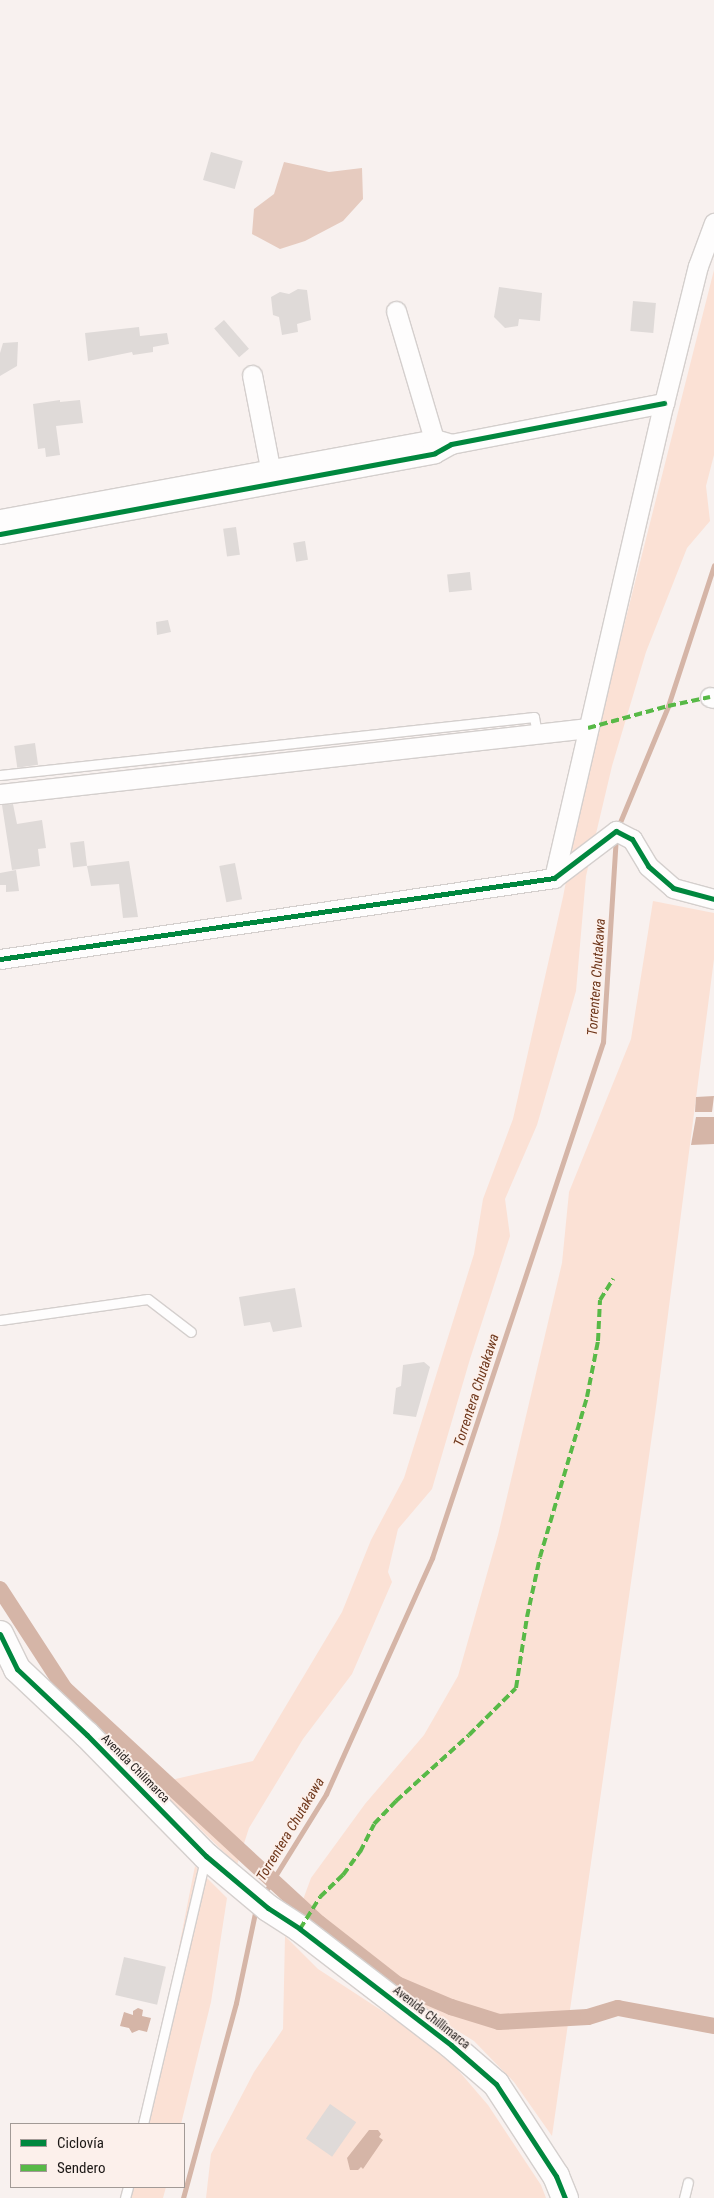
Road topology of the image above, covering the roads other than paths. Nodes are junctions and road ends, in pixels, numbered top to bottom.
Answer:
1 (714, 223) edge
2 (396, 311) dead end
3 (252, 375) dead end
4 (664, 403) junction
5 (443, 441) junction
6 (270, 468) junction
7 (0, 519) edge
8 (0, 534) edge
9 (588, 728) junction
10 (537, 734) junction
11 (0, 775) edge
12 (0, 794) edge
13 (554, 878) junction
14 (714, 899) edge
15 (0, 959) edge
16 (0, 1320) edge
17 (191, 1332) dead end
18 (0, 1634) edge
19 (206, 1856) junction
20 (268, 1908) joint
21 (143, 2123) edge
22 (688, 2182) dead end
23 (565, 2198) edge
24 (684, 2198) edge

1 - 4 street
2 - 5 street
3 - 6 street
4 - 5 street
4 - 9 street
5 - 6 street
5 - 8 street
6 - 7 street
9 - 10 street
9 - 13 street
10 - 11 lane
10 - 12 street
13 - 14 street
13 - 15 street
16 - 17 lane
18 - 19 street, Avenida Chilimarca
19 - 20 street, Avenida Chilimarca
19 - 21 lane
20 - 23 street, Avenida Chillimarca
22 - 24 lane

